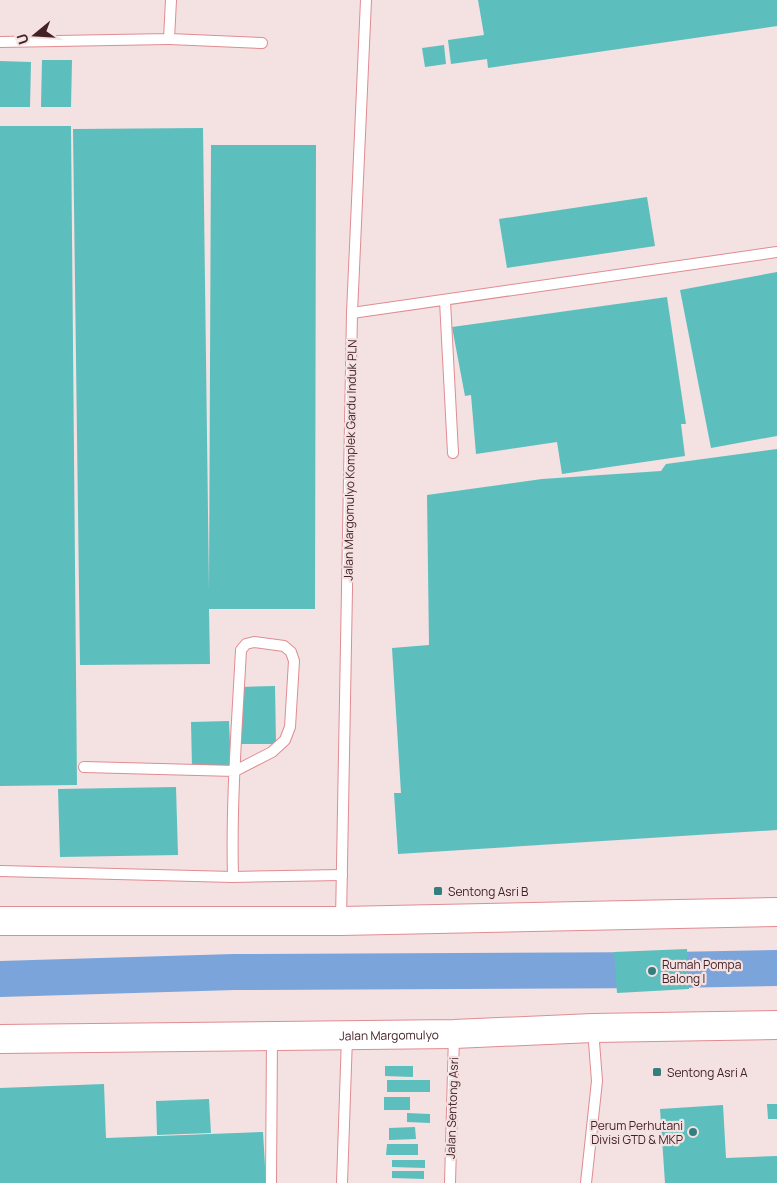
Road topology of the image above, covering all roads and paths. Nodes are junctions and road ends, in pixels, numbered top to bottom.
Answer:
1 (171, 0) edge
2 (366, 0) edge
3 (169, 39) junction
4 (0, 42) edge
5 (262, 43) dead end
6 (777, 252) edge
7 (445, 301) junction
8 (352, 313) junction
9 (453, 453) dead end
10 (84, 767) dead end
11 (235, 771) junction
12 (0, 871) edge
13 (342, 875) junction
14 (234, 877) junction
15 (777, 912) edge
16 (0, 920) edge
17 (341, 921) junction
18 (777, 1026) edge
19 (593, 1028) junction
20 (454, 1034) junction
21 (347, 1036) junction
22 (272, 1037) junction
23 (0, 1040) edge
24 (272, 1183) edge
25 (342, 1183) edge
26 (450, 1183) edge
27 (586, 1183) edge

1 - 3 lane
2 - 8 lane, Jalan Margomulyo Komplek Gardu Induk PLN
3 - 4 lane
3 - 5 lane
6 - 7 lane
7 - 8 lane
7 - 9 lane
8 - 13 lane, Jalan Margomulyo Komplek Gardu Induk PLN
10 - 11 lane
11 - 11 lane
11 - 14 lane
12 - 14 lane
13 - 14 lane
13 - 17 lane, Jalan Margomulyo Komplek Gardu Induk PLN
15 - 17 main road
16 - 17 main road
18 - 19 main road, Jalan Margomulyo
19 - 20 main road, Jalan Margomulyo
19 - 27 lane
20 - 21 main road, Jalan Margomulyo
20 - 26 lane, Jalan Sentong Asri
21 - 22 main road, Jalan Margomulyo
21 - 25 lane
22 - 23 main road, Jalan Margomulyo
22 - 24 lane

